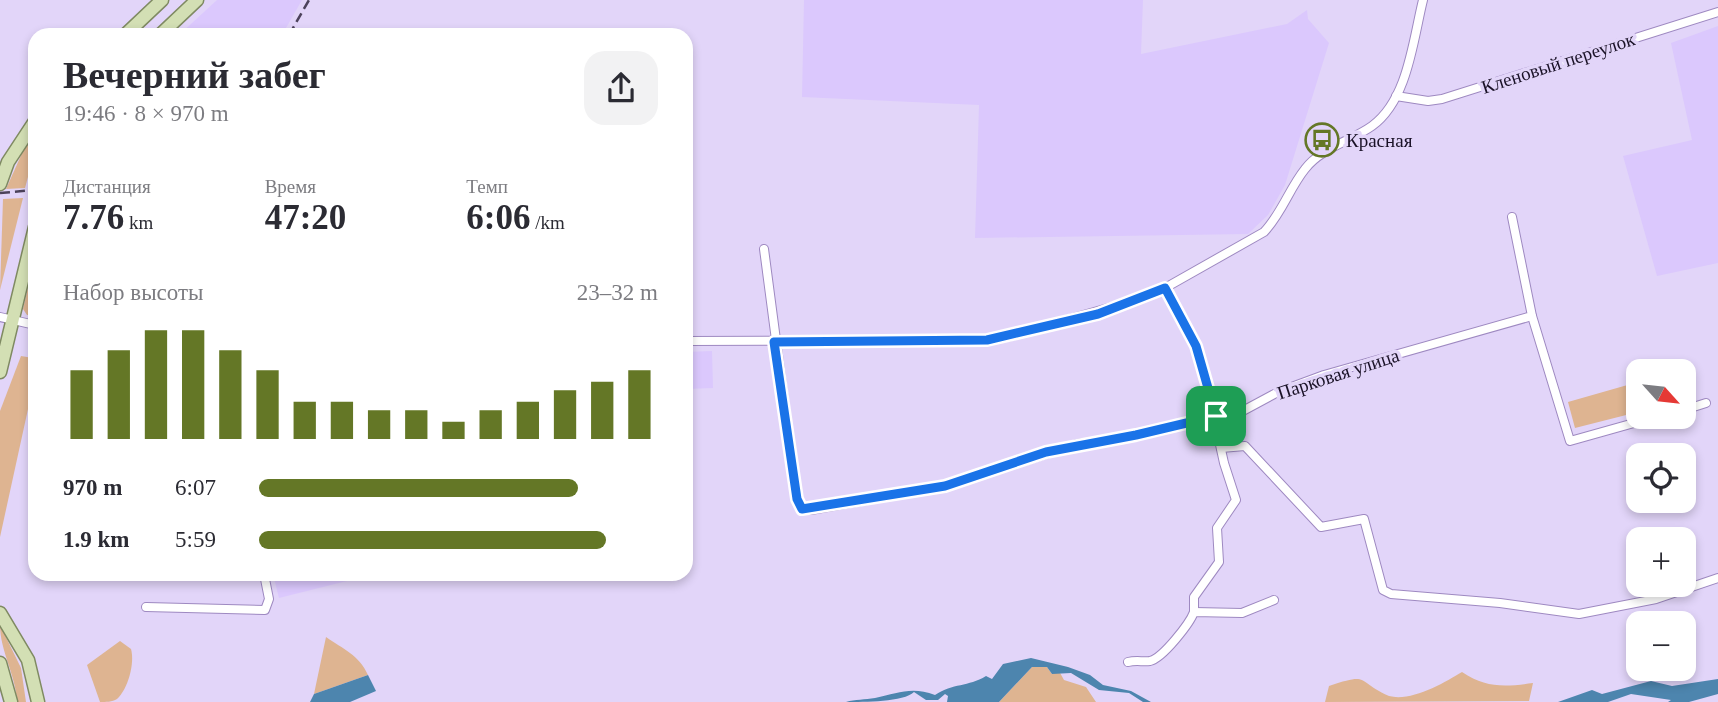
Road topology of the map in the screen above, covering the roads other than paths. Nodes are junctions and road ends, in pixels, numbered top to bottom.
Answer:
1 (162, 0) edge
2 (197, 0) edge
3 (1423, 0) edge
4 (1718, 12) edge
5 (132, 28) edge
6 (167, 28) edge
7 (1396, 96) junction
8 (28, 132) edge
9 (0, 184) edge
10 (1512, 218) dead end
11 (28, 249) edge
12 (764, 249) dead end
13 (1165, 288) junction
14 (1532, 316) junction
15 (6, 319) edge
16 (28, 324) edge
17 (693, 341) edge
18 (774, 342) junction
19 (0, 372) edge
20 (1706, 404) dead end
21 (1696, 407) edge
22 (1216, 416) junction
23 (1626, 425) edge
24 (1221, 448) junction
25 (1718, 578) edge
26 (265, 581) edge
27 (1274, 600) dead end
28 (146, 607) dead end
29 (1194, 612) junction
30 (0, 613) edge
31 (1128, 662) dead end
32 (0, 663) edge
33 (11, 702) edge
34 (38, 702) edge

1 - 5 main road
2 - 6 main road
3 - 7 street
4 - 7 street, Кленовый переулок
7 - 13 street
8 - 9 main road
10 - 14 street
11 - 15 main road
12 - 18 street
13 - 18 street
13 - 22 street
14 - 22 street, Парковая улица
14 - 23 street
15 - 16 street
15 - 19 main road
17 - 18 street
18 - 22 street, Парковая улица
20 - 21 street
22 - 24 street
24 - 25 street
24 - 29 street
26 - 28 street
27 - 29 street
29 - 31 street
30 - 34 main road
32 - 33 main road

